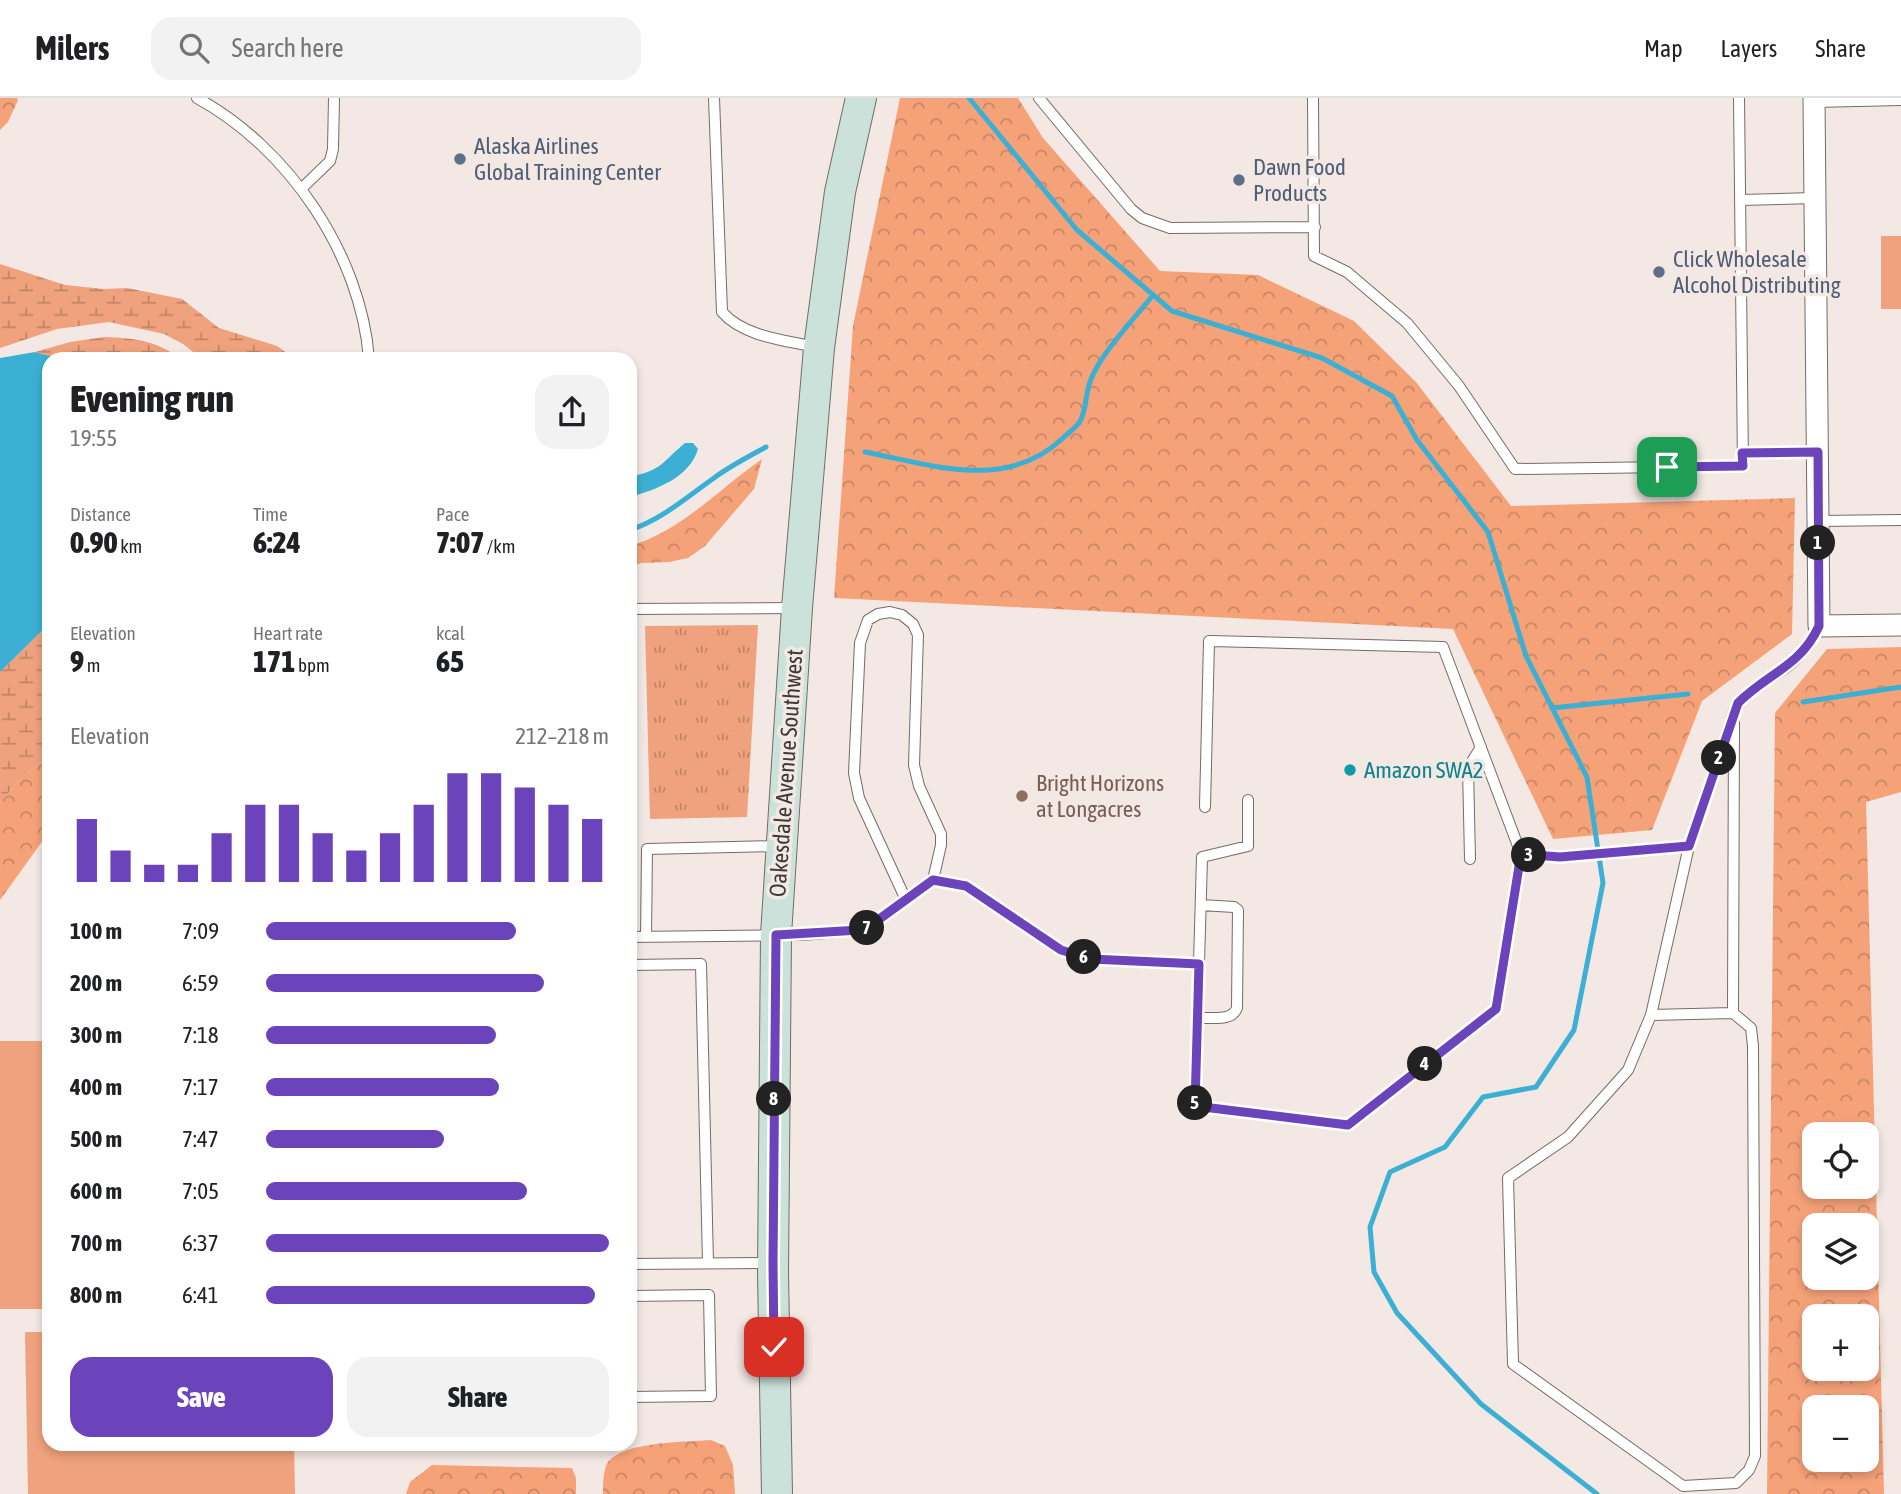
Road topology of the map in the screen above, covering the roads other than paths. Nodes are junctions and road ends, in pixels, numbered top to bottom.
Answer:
1 (197, 98) edge
2 (334, 98) edge
3 (714, 98) edge
4 (861, 98) edge
5 (1039, 98) edge
6 (1313, 98) edge
7 (1739, 98) edge
8 (1814, 100) edge
9 (1901, 100) edge
10 (301, 189) junction
11 (1815, 198) junction
12 (1740, 200) junction
13 (1315, 227) junction
14 (819, 348) junction
15 (368, 352) edge
16 (1818, 452) junction
17 (1742, 453) junction
18 (1901, 520) edge
19 (1818, 522) junction
20 (797, 608) junction
21 (637, 609) edge
22 (1901, 625) edge
23 (1819, 626) junction
24 (1734, 712) junction
25 (1481, 747) junction
26 (1248, 800) dead end
27 (1205, 807) dead end
28 (782, 846) junction
29 (1689, 846) junction
30 (1521, 854) junction
31 (1470, 859) dead end
32 (933, 880) junction
33 (906, 900) junction
34 (1201, 905) junction
35 (776, 935) junction
36 (637, 937) edge
37 (646, 937) junction
38 (1199, 964) junction
39 (637, 965) edge
40 (1733, 1013) junction
41 (1651, 1015) junction
42 (1198, 1018) junction
43 (773, 1263) junction
44 (637, 1264) edge
45 (708, 1264) junction
46 (637, 1296) edge
47 (637, 1397) edge
48 (777, 1494) edge

1 - 10 lane
2 - 10 lane
3 - 14 lane
4 - 14 street, Oakesdale Avenue Southwest
5 - 13 lane
6 - 13 lane
7 - 12 lane
8 - 9 lane
8 - 11 street
10 - 15 lane
11 - 12 lane
11 - 16 street
12 - 17 lane
13 - 17 lane
14 - 20 street, Oakesdale Avenue Southwest
16 - 17 lane
16 - 19 street
18 - 19 lane
19 - 23 street
20 - 21 lane
20 - 28 street, Oakesdale Avenue Southwest
22 - 23 street
23 - 24 lane
24 - 29 lane
24 - 40 lane
25 - 27 lane
25 - 30 lane
25 - 31 lane
26 - 34 lane
28 - 35 street, Oakesdale Avenue Southwest
28 - 37 lane
29 - 30 lane
29 - 41 lane
30 - 42 lane
32 - 33 lane
32 - 33 lane
32 - 38 lane
33 - 35 lane
34 - 38 lane
34 - 42 lane
35 - 37 lane
35 - 43 street, Oakesdale Avenue Southwest
36 - 37 lane
38 - 42 lane
39 - 45 lane
40 - 41 lane
40 - 41 lane
43 - 45 lane
43 - 48 street, Oakesdale Avenue Southwest
44 - 45 lane
46 - 47 lane

